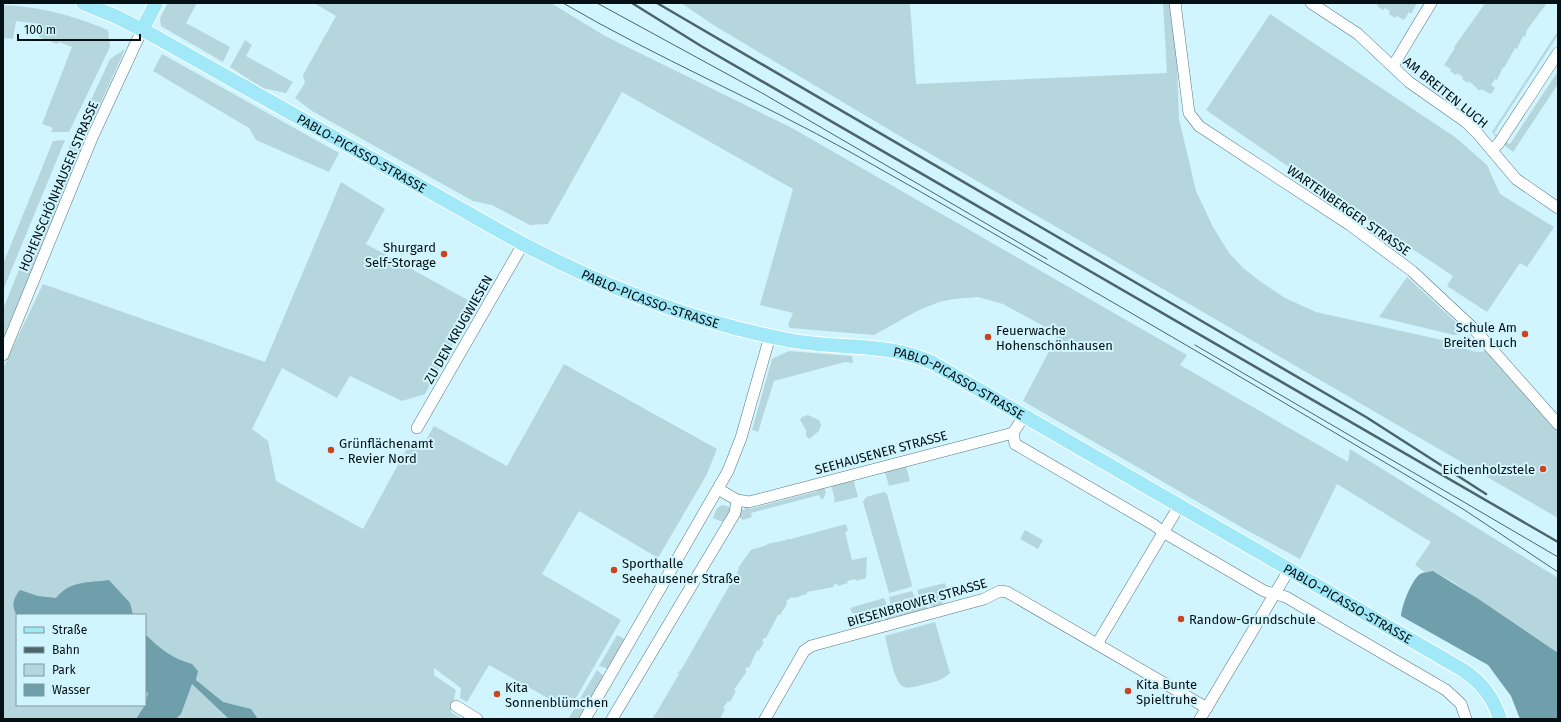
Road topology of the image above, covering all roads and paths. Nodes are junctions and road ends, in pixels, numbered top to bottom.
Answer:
1 (83, 3) edge
2 (156, 3) edge
3 (1175, 3) edge
4 (1311, 3) edge
5 (1431, 3) edge
6 (142, 30) junction
7 (1558, 53) edge
8 (1393, 66) junction
9 (1492, 150) junction
10 (1558, 208) edge
11 (523, 244) junction
12 (770, 336) junction
13 (3, 355) edge
14 (1024, 416) junction
15 (1558, 424) edge
16 (417, 428) dead end
17 (1013, 432) junction
18 (718, 489) junction
19 (737, 500) junction
20 (1179, 506) junction
21 (1162, 532) junction
22 (1289, 570) junction
23 (1274, 594) junction
24 (1097, 644) junction
25 (456, 706) dead end
26 (1207, 708) junction
27 (478, 719) edge
28 (585, 719) edge
29 (612, 719) edge
30 (765, 719) edge
31 (1200, 719) edge
32 (1466, 719) edge
33 (1500, 719) edge

1 - 6 main road, PABLO-PICASSO-STRASSE
2 - 6 main road
3 - 15 street, WARTENBERGER STRASSE
4 - 8 street, AM BREITEN LUCH
5 - 8 street
6 - 11 main road, PABLO-PICASSO-STRASSE
6 - 13 street, HOHENSCHÖNHAUSER STRASSE
7 - 9 street
8 - 9 street, AM BREITEN LUCH
9 - 10 street, AM BREITEN LUCH
11 - 12 main road, PABLO-PICASSO-STRASSE
11 - 16 street, ZU DEN KRUGWIESEN
12 - 14 main road, PABLO-PICASSO-STRASSE
12 - 18 street
14 - 17 street
14 - 20 main road, PABLO-PICASSO-STRASSE
17 - 19 street, SEEHAUSENER STRASSE
17 - 21 street, PABLO-PICASSO-STRASSE
18 - 19 street
18 - 28 street
19 - 29 street
20 - 21 street
20 - 22 main road, PABLO-PICASSO-STRASSE
21 - 23 street, PABLO-PICASSO-STRASSE
21 - 24 street
22 - 23 street
22 - 33 main road, PABLO-PICASSO-STRASSE
23 - 26 street
23 - 32 street, PABLO-PICASSO-STRASSE
24 - 26 street, BIESENBROWER STRASSE
24 - 30 street, BIESENBROWER STRASSE
25 - 27 street
26 - 31 street

